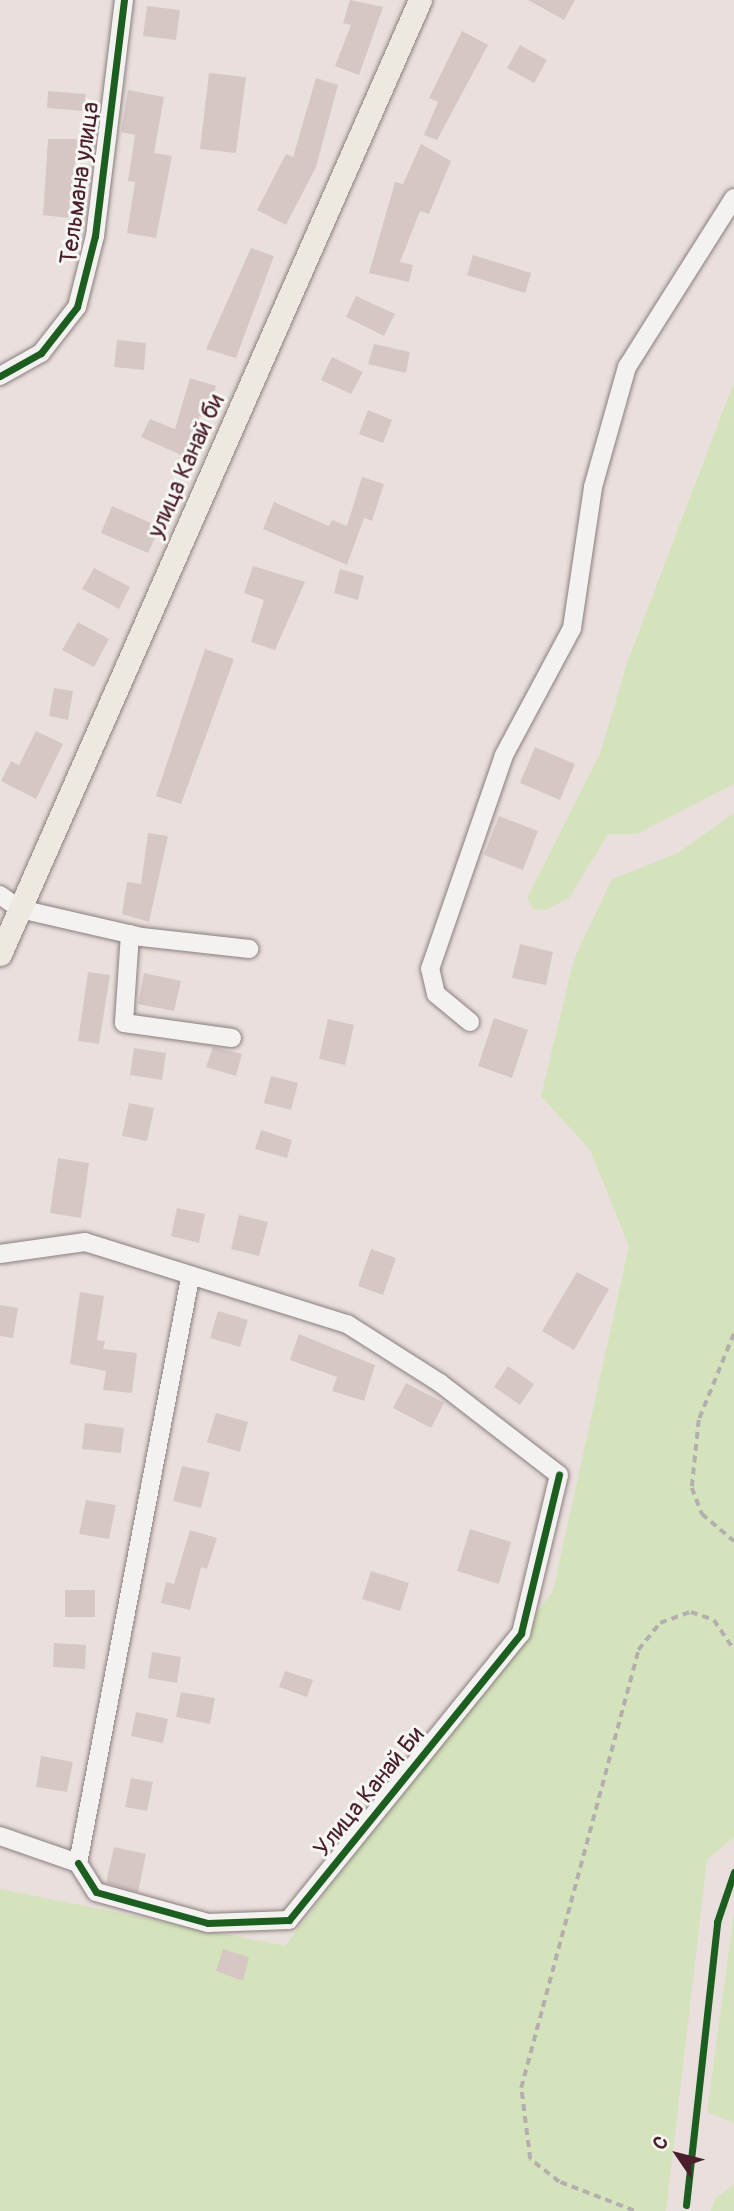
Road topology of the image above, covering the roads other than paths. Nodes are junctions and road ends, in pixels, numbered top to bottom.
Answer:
1 (124, 0) edge
2 (420, 0) edge
3 (734, 198) edge
4 (0, 376) edge
5 (0, 895) edge
6 (20, 909) junction
7 (130, 934) junction
8 (249, 950) dead end
9 (0, 954) edge
10 (470, 1022) dead end
11 (232, 1038) dead end
12 (0, 1254) edge
13 (190, 1278) junction
14 (0, 1836) edge
15 (78, 1863) junction

1 - 4 street, Тельмана улица
2 - 6 main road, улица Канай би
3 - 10 street
5 - 6 street
6 - 7 street
6 - 9 main road, улица Канай би
7 - 8 street
7 - 11 street
12 - 13 street
13 - 15 street
13 - 15 street, Улица Канай Би
14 - 15 street

